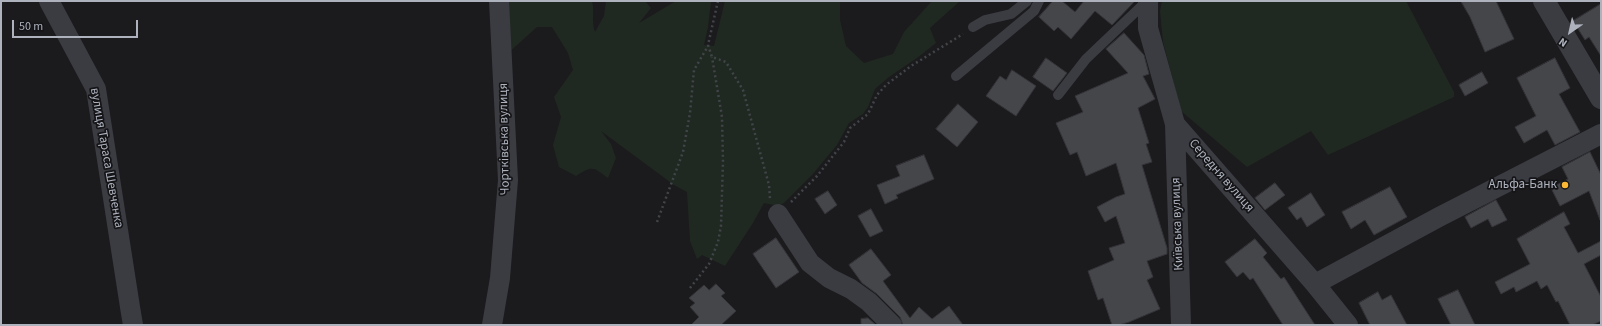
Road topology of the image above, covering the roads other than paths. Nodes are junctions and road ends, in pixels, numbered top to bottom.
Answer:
1 (48, 1) edge
2 (498, 1) edge
3 (1027, 1) edge
4 (1039, 1) edge
5 (1148, 1) edge
6 (1544, 1) edge
7 (973, 27) road end
8 (956, 76) dead end
9 (1058, 95) dead end
10 (1601, 98) edge
11 (1176, 124) junction
12 (1601, 134) edge
13 (778, 214) road end
14 (1315, 284) junction
15 (133, 325) edge
16 (492, 325) edge
17 (892, 325) edge
18 (1181, 325) edge
19 (1348, 325) edge

1 - 15 street, вулиця Тараса Шевченка
2 - 16 street, Чортківська вулиця
3 - 7 lane
4 - 8 lane
5 - 9 lane
5 - 11 street, Середня вулиця
6 - 10 street
11 - 14 street, Середня вулиця
11 - 18 street, Київська вулиця
12 - 14 street
13 - 17 street
14 - 19 street, Середня вулиця

